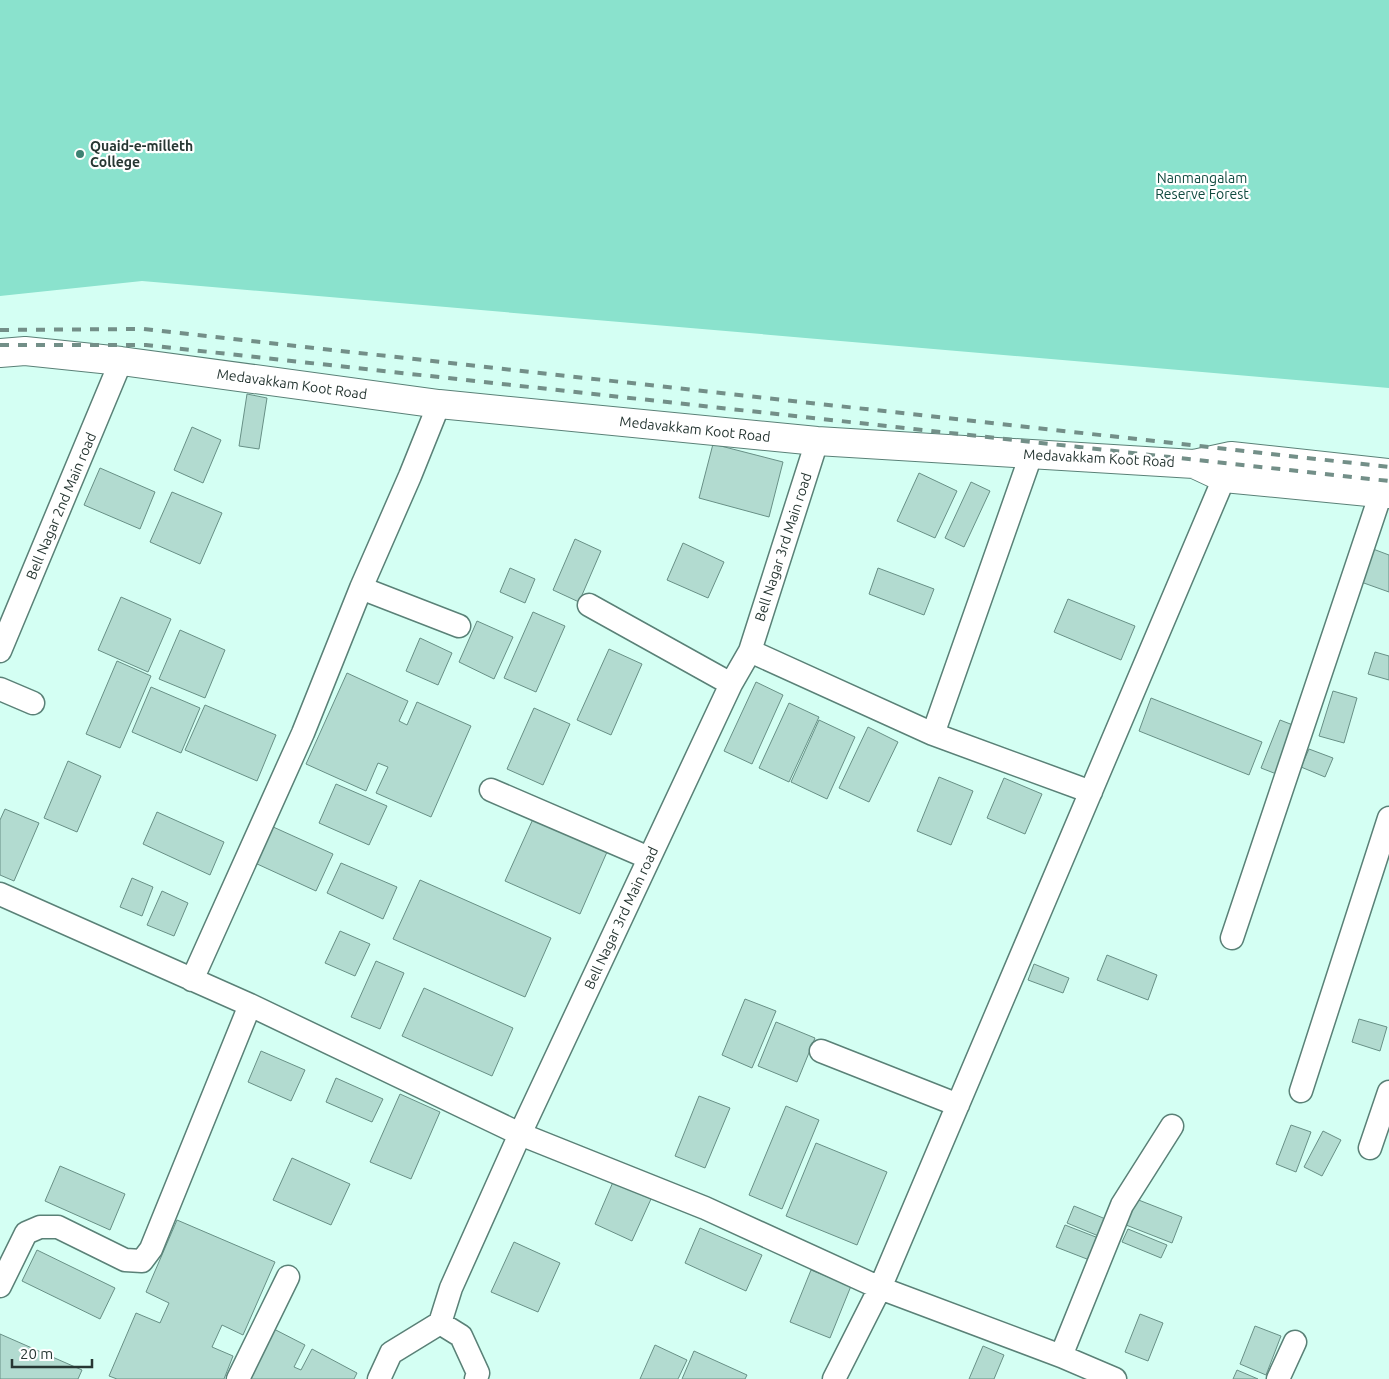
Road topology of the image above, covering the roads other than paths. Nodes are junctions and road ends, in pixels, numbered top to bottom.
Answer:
1 (0, 354) edge
2 (121, 361) junction
3 (438, 404) junction
4 (817, 441) junction
5 (1031, 455) junction
6 (1228, 467) junction
7 (1386, 487) edge
8 (361, 588) junction
9 (589, 605) dead end
10 (459, 626) dead end
11 (0, 651) edge
12 (750, 651) junction
13 (732, 684) junction
14 (0, 689) edge
15 (33, 703) dead end
16 (933, 734) junction
17 (491, 790) dead end
18 (1091, 792) junction
19 (1389, 818) edge
20 (649, 858) junction
21 (0, 894) edge
22 (1232, 938) dead end
23 (192, 980) junction
24 (250, 1005) junction
25 (821, 1051) dead end
26 (1301, 1091) dead end
27 (1389, 1092) edge
28 (958, 1105) junction
29 (1172, 1126) dead end
30 (520, 1134) junction
31 (1370, 1148) dead end
32 (288, 1277) dead end
33 (0, 1286) edge
34 (880, 1288) junction
35 (440, 1323) junction
36 (1295, 1342) dead end
37 (1061, 1356) junction
38 (484, 1377) edge
39 (238, 1379) edge
40 (379, 1379) edge
41 (834, 1379) edge
42 (1116, 1379) edge
43 (1278, 1379) edge

1 - 2 main road, Medavakkam Koot Road
2 - 3 main road, Medavakkam Koot Road
2 - 11 street, Bell Nagar 2nd Main road
3 - 4 main road, Medavakkam Koot Road
3 - 8 street
4 - 5 main road, Medavakkam Koot Road
4 - 12 street, Bell Nagar 3rd Main road
5 - 6 main road, Medavakkam Koot Road
5 - 16 street
6 - 7 main road, Medavakkam Koot Road
6 - 18 street
7 - 22 street
8 - 10 street
8 - 23 street
9 - 13 street
12 - 13 street, Bell Nagar 3rd Main road
12 - 16 street
13 - 20 street, Bell Nagar 3rd Main road
14 - 15 street
16 - 18 street
17 - 20 street
18 - 28 street
19 - 26 street
20 - 30 street, Bell Nagar 3rd Main road
21 - 23 street
23 - 24 street
24 - 30 street
24 - 33 street
25 - 28 street
27 - 31 street
28 - 34 street
29 - 37 street
30 - 34 street
30 - 35 street, Bell Nagar 3rd Main road
32 - 39 street
34 - 37 street
34 - 41 street
35 - 38 street
35 - 40 street
36 - 43 street
37 - 42 street

